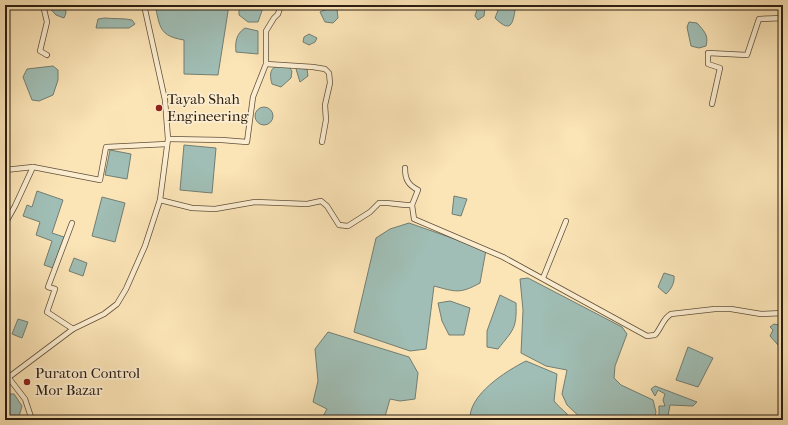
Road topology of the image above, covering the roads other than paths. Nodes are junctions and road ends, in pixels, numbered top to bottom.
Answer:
1 (43, 5) edge
2 (144, 5) edge
3 (280, 5) edge
4 (783, 18) edge
5 (47, 56) dead end
6 (266, 64) junction
7 (712, 104) dead end
8 (167, 142) junction
9 (322, 142) dead end
10 (33, 167) junction
11 (405, 168) dead end
12 (5, 170) edge
13 (160, 200) junction
14 (412, 205) junction
15 (566, 221) dead end
16 (72, 223) dead end
17 (5, 224) edge
18 (543, 278) junction
19 (783, 313) edge
20 (73, 329) junction
21 (7, 378) edge
22 (32, 420) edge

1 - 5 street
2 - 8 street
3 - 6 street
4 - 7 street
6 - 8 street
6 - 9 street
8 - 10 street
8 - 13 street
10 - 12 street
10 - 17 street
11 - 14 street
13 - 14 street
13 - 20 street
14 - 18 street
15 - 18 street
16 - 20 street
18 - 19 street
20 - 21 street
21 - 22 street

